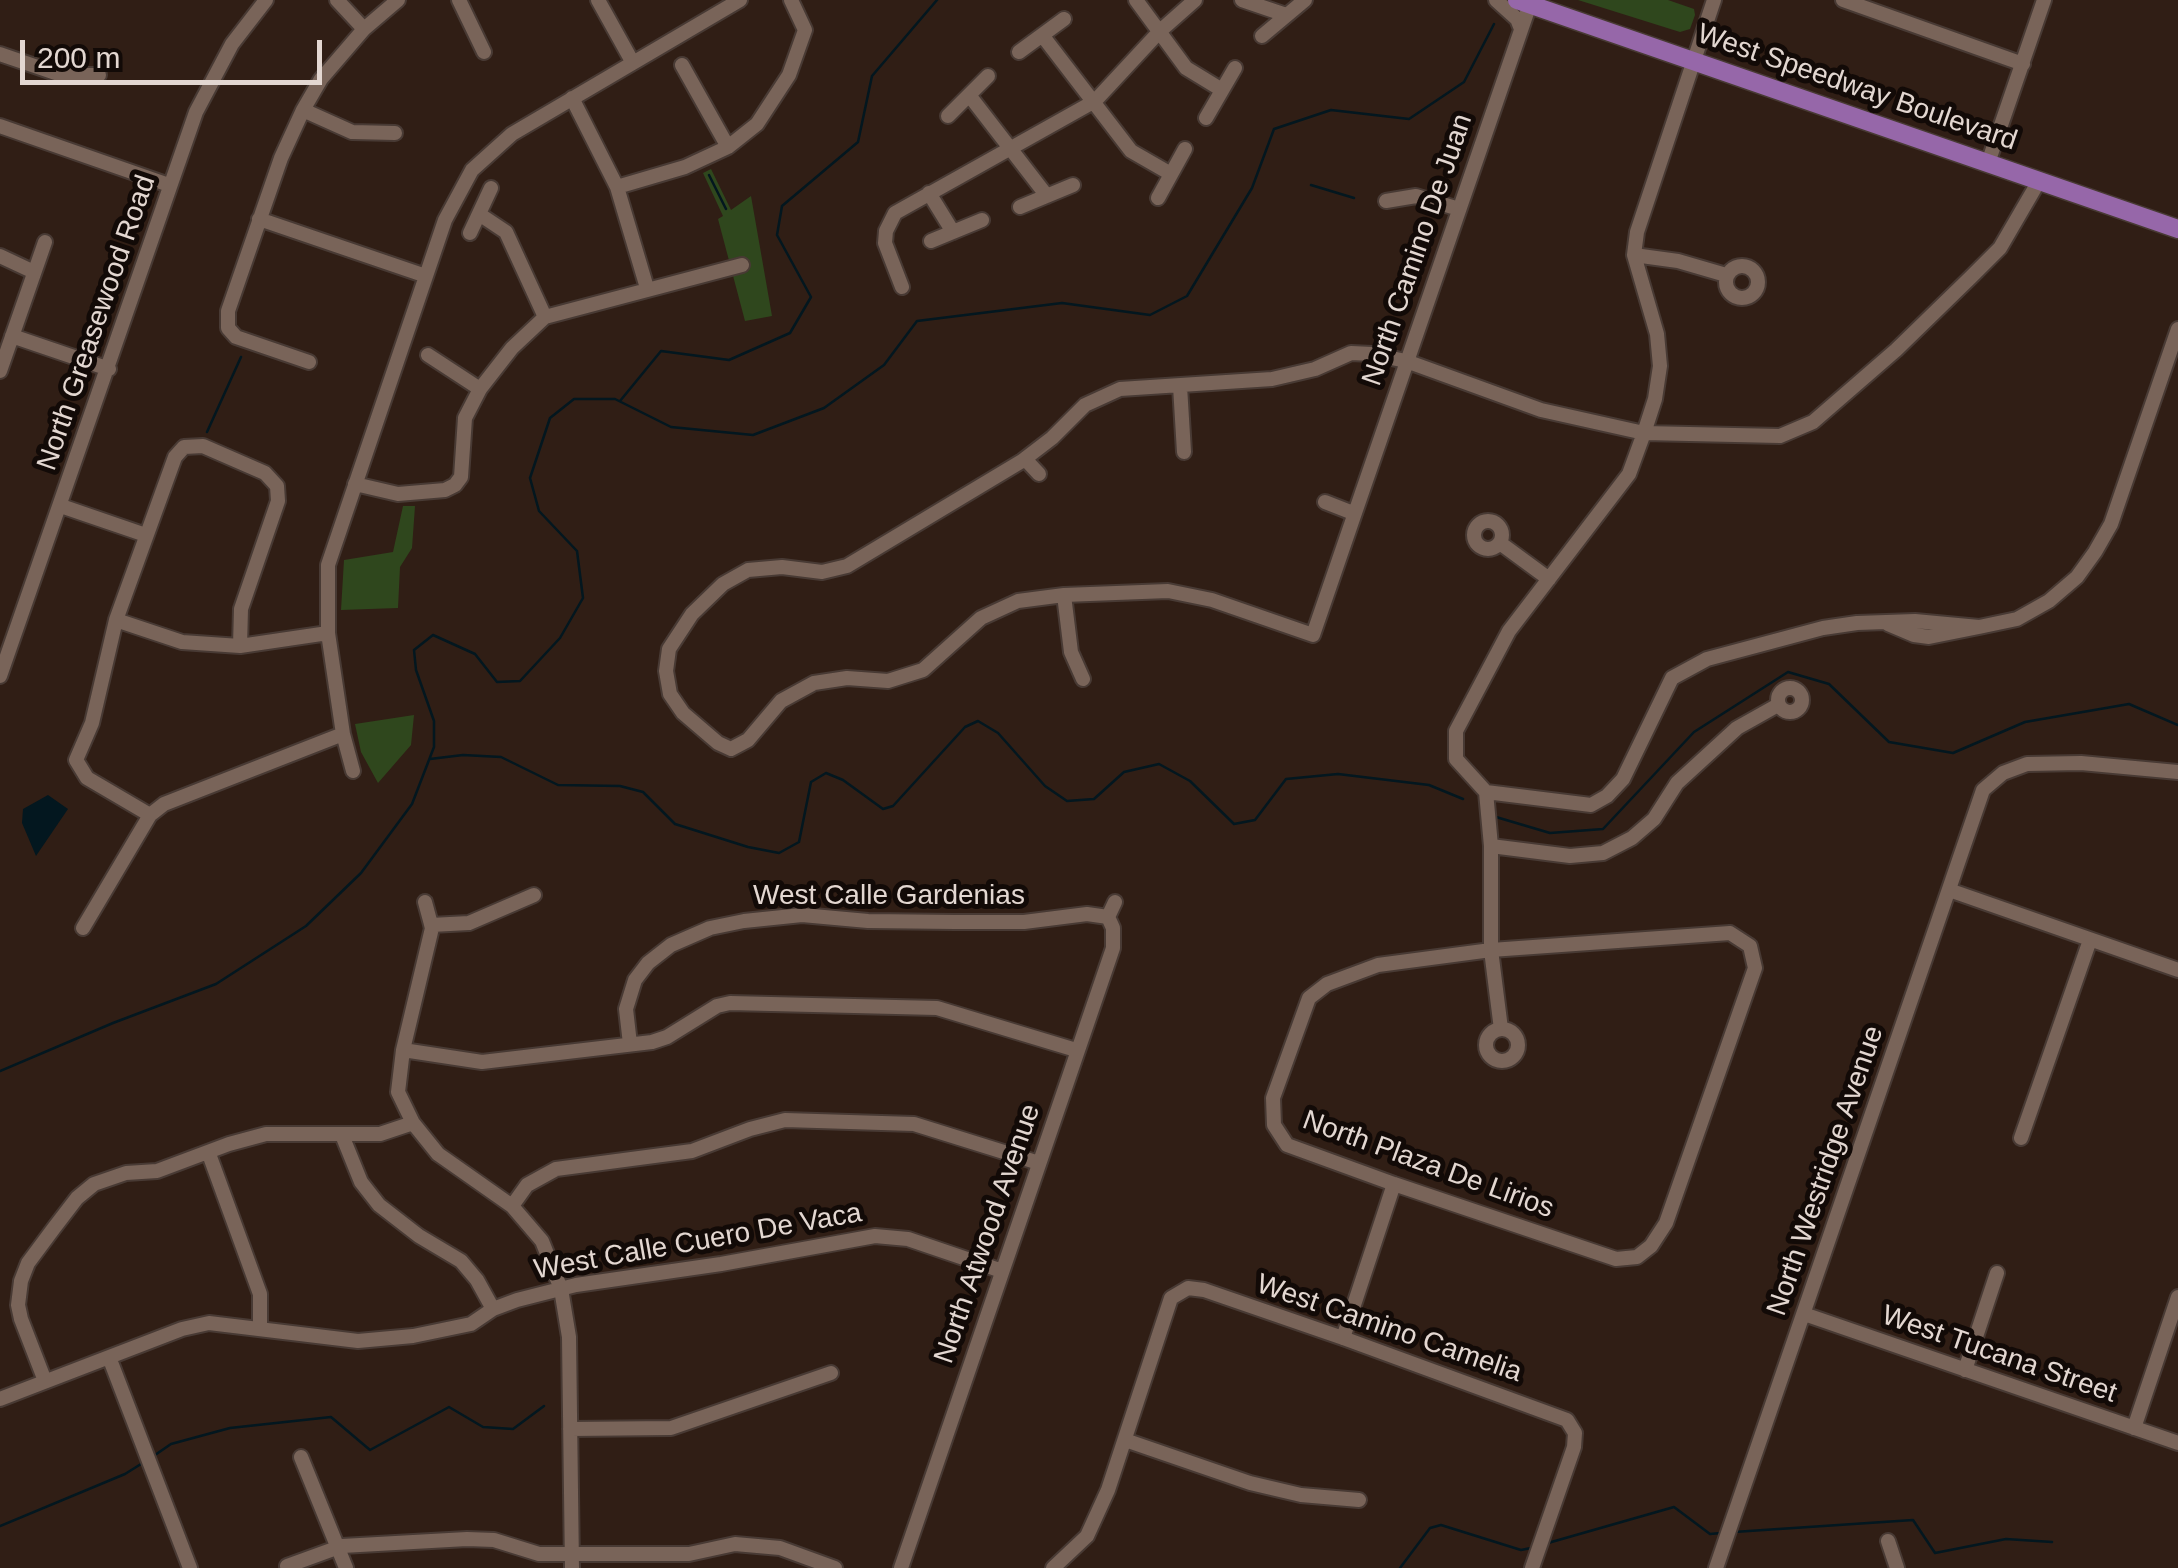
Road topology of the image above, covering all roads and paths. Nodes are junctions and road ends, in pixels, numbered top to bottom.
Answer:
1 (266, 0) edge
2 (337, 0) edge
3 (398, 0) edge
4 (459, 0) edge
5 (599, 0) edge
6 (740, 0) edge
7 (791, 0) edge
8 (1136, 0) edge
9 (1195, 0) edge
10 (1242, 0) edge
11 (1304, 0) edge
12 (1496, 0) edge
13 (1714, 0) edge
14 (1843, 0) edge
15 (2044, 0) edge
16 (1523, 2) edge
17 (1286, 15) junction
18 (1064, 19) dead end
19 (364, 30) junction
20 (1521, 30) junction
21 (1160, 32) junction
22 (1042, 35) junction
23 (1262, 36) dead end
24 (484, 52) dead end
25 (1018, 52) dead end
26 (0, 54) edge
27 (1692, 60) junction
28 (633, 63) junction
29 (2023, 64) junction
30 (682, 65) dead end
31 (1235, 68) dead end
32 (98, 76) dead end
33 (988, 76) dead end
34 (1222, 90) junction
35 (969, 95) junction
36 (572, 98) junction
37 (1095, 101) junction
38 (303, 110) junction
39 (948, 116) dead end
40 (1206, 118) dead end
41 (0, 126) edge
42 (395, 133) dead end
43 (1011, 146) junction
44 (728, 147) junction
45 (1185, 149) dead end
46 (1988, 163) junction
47 (1171, 174) junction
48 (2039, 180) junction
49 (170, 185) junction
50 (1074, 185) dead end
51 (617, 187) junction
52 (490, 188) dead end
53 (929, 193) junction
54 (1047, 196) junction
55 (1158, 198) dead end
56 (1386, 201) dead end
57 (1020, 207) dead end
58 (1459, 209) junction
59 (479, 214) junction
60 (260, 219) junction
61 (982, 220) dead end
62 (2178, 229) edge
63 (952, 232) junction
64 (470, 233) dead end
65 (931, 241) dead end
66 (45, 242) dead end
67 (1634, 254) junction
68 (0, 256) edge
69 (742, 265) dead end
70 (34, 272) junction
71 (1726, 275) dead end
72 (426, 276) junction
73 (902, 287) dead end
74 (647, 288) junction
75 (546, 317) junction
76 (2178, 328) edge
77 (12, 336) junction
78 (428, 355) dead end
79 (1406, 361) junction
80 (309, 362) dead end
81 (109, 369) junction
82 (0, 371) edge
83 (1180, 386) junction
84 (480, 388) junction
85 (1644, 433) junction
86 (1184, 452) dead end
87 (1025, 460) junction
88 (1039, 474) dead end
89 (355, 484) junction
90 (1325, 502) dead end
91 (61, 506) junction
92 (1353, 513) junction
93 (146, 535) junction
94 (1500, 543) dead end
95 (1549, 578) junction
96 (1064, 595) junction
97 (116, 620) junction
98 (328, 633) junction
99 (240, 646) junction
100 (0, 676) edge
101 (1083, 680) dead end
102 (1778, 705) dead end
103 (343, 734) junction
104 (352, 771) dead end
105 (2178, 772) edge
106 (1486, 792) junction
107 (150, 814) junction
108 (1491, 846) junction
109 (1949, 890) junction
110 (534, 896) dead end
111 (425, 902) dead end
112 (1115, 902) dead end
113 (1108, 917) junction
114 (431, 925) junction
115 (84, 928) dead end
116 (2090, 940) junction
117 (1491, 950) junction
118 (2178, 970) edge
119 (1502, 1029) dead end
120 (630, 1044) junction
121 (404, 1050) junction
122 (1076, 1050) junction
123 (412, 1123) junction
124 (342, 1135) junction
125 (2021, 1138) dead end
126 (209, 1154) junction
127 (1039, 1163) junction
128 (1394, 1184) junction
129 (512, 1206) junction
130 (1002, 1271) junction
131 (1997, 1273) dead end
132 (561, 1289) junction
133 (2178, 1298) edge
134 (493, 1309) junction
135 (1804, 1314) junction
136 (260, 1328) junction
137 (1343, 1338) junction
138 (109, 1357) junction
139 (1964, 1370) junction
140 (831, 1373) dead end
141 (45, 1381) junction
142 (0, 1399) edge
143 (2134, 1428) junction
144 (570, 1429) junction
145 (1124, 1440) junction
146 (2178, 1443) edge
147 (301, 1457) dead end
148 (1359, 1500) dead end
149 (1888, 1542) dead end
150 (338, 1547) junction
151 (572, 1561) edge
152 (188, 1565) edge
153 (288, 1566) edge
154 (172, 1568) edge
155 (346, 1568) edge
156 (835, 1568) edge
157 (902, 1568) edge
158 (1053, 1568) edge
159 (1532, 1568) edge
160 (1716, 1568) edge
161 (1897, 1568) edge

1 - 49 street, North Greasewood Road
2 - 19 street
3 - 19 street
4 - 24 street
5 - 28 street
6 - 28 street
7 - 44 street
8 - 21 street
9 - 21 street
10 - 17 street
11 - 17 street
12 - 20 street
13 - 27 street
14 - 29 street
15 - 29 street
16 - 20 street, North Camino De Juan
16 - 27 main road, West Speedway Boulevard
17 - 23 street
18 - 22 street
19 - 38 street
20 - 58 street, North Camino De Juan
21 - 34 street
21 - 37 street
22 - 25 street
22 - 37 street
26 - 32 street
27 - 46 main road, West Speedway Boulevard
27 - 67 street
28 - 36 street
29 - 46 street
30 - 44 street
31 - 34 street
33 - 35 street
34 - 40 street
35 - 39 street
35 - 43 street
36 - 51 street
36 - 72 street
37 - 43 street
37 - 47 street
38 - 42 street
38 - 60 street
41 - 49 street
43 - 53 street
43 - 54 street
44 - 51 street
45 - 47 street
46 - 48 main road, West Speedway Boulevard
47 - 55 street
48 - 62 main road, West Speedway Boulevard
48 - 85 street
49 - 81 street, North Greasewood Road
50 - 54 street
51 - 74 street
52 - 59 street
53 - 63 street
53 - 73 street
54 - 57 street
56 - 58 street
58 - 79 street, North Camino De Juan
59 - 64 street
59 - 75 street
60 - 72 street
60 - 80 street
61 - 63 street
63 - 65 street
66 - 70 street
67 - 71 street
67 - 85 street
68 - 70 street
69 - 74 street
70 - 77 street
72 - 89 street
74 - 75 street
75 - 84 street
76 - 106 street
77 - 81 street
77 - 82 street
78 - 84 street
79 - 83 street
79 - 85 street
79 - 92 street, North Camino De Juan
81 - 91 street, North Greasewood Road
83 - 86 street
83 - 87 street
84 - 89 street
85 - 95 street
87 - 88 street
87 - 96 street
89 - 98 street
90 - 92 street
91 - 93 street
91 - 100 street, North Greasewood Road
92 - 96 street, North Camino De Juan
93 - 97 street
93 - 99 street
94 - 95 street
95 - 106 street
96 - 101 street
97 - 99 street
97 - 107 street
98 - 99 street
98 - 103 street
102 - 108 street
103 - 104 street
103 - 107 street
105 - 109 street, North Westridge Avenue
106 - 108 street
107 - 115 street
108 - 117 street
109 - 116 street
109 - 135 street, North Westridge Avenue
110 - 114 street
111 - 114 street
112 - 113 street
113 - 120 street, West Calle Gardenias
113 - 122 street, North Atwood Avenue
114 - 121 street
116 - 118 street
116 - 125 street
117 - 119 street
117 - 128 street, North Plaza De Lirios
117 - 128 street, North Plaza De Lirios
120 - 121 street
120 - 122 street
121 - 123 street
122 - 127 street, North Atwood Avenue
123 - 124 street
123 - 129 street
124 - 126 street
124 - 134 street
126 - 136 street
126 - 141 street
127 - 129 street
127 - 130 street, North Atwood Avenue
128 - 137 street
129 - 132 street
130 - 132 street, West Calle Cuero De Vaca
130 - 157 street, North Atwood Avenue
131 - 139 street
132 - 134 street, West Calle Cuero De Vaca
132 - 144 street
133 - 143 street
134 - 136 street, West Calle Cuero De Vaca
135 - 139 street, West Tucana Street
135 - 160 street, North Westridge Avenue
136 - 138 street, West Calle Cuero De Vaca
137 - 145 street, West Camino Camelia
137 - 159 street, West Camino Camelia
138 - 141 street, West Calle Cuero De Vaca
138 - 152 street
139 - 143 street, West Tucana Street
140 - 144 street
141 - 142 street, West Calle Cuero De Vaca
143 - 146 street, West Tucana Street
144 - 151 street
145 - 148 street
145 - 158 street
147 - 150 street
149 - 161 street
150 - 151 street
150 - 153 street
150 - 155 street
151 - 156 street
152 - 154 street

